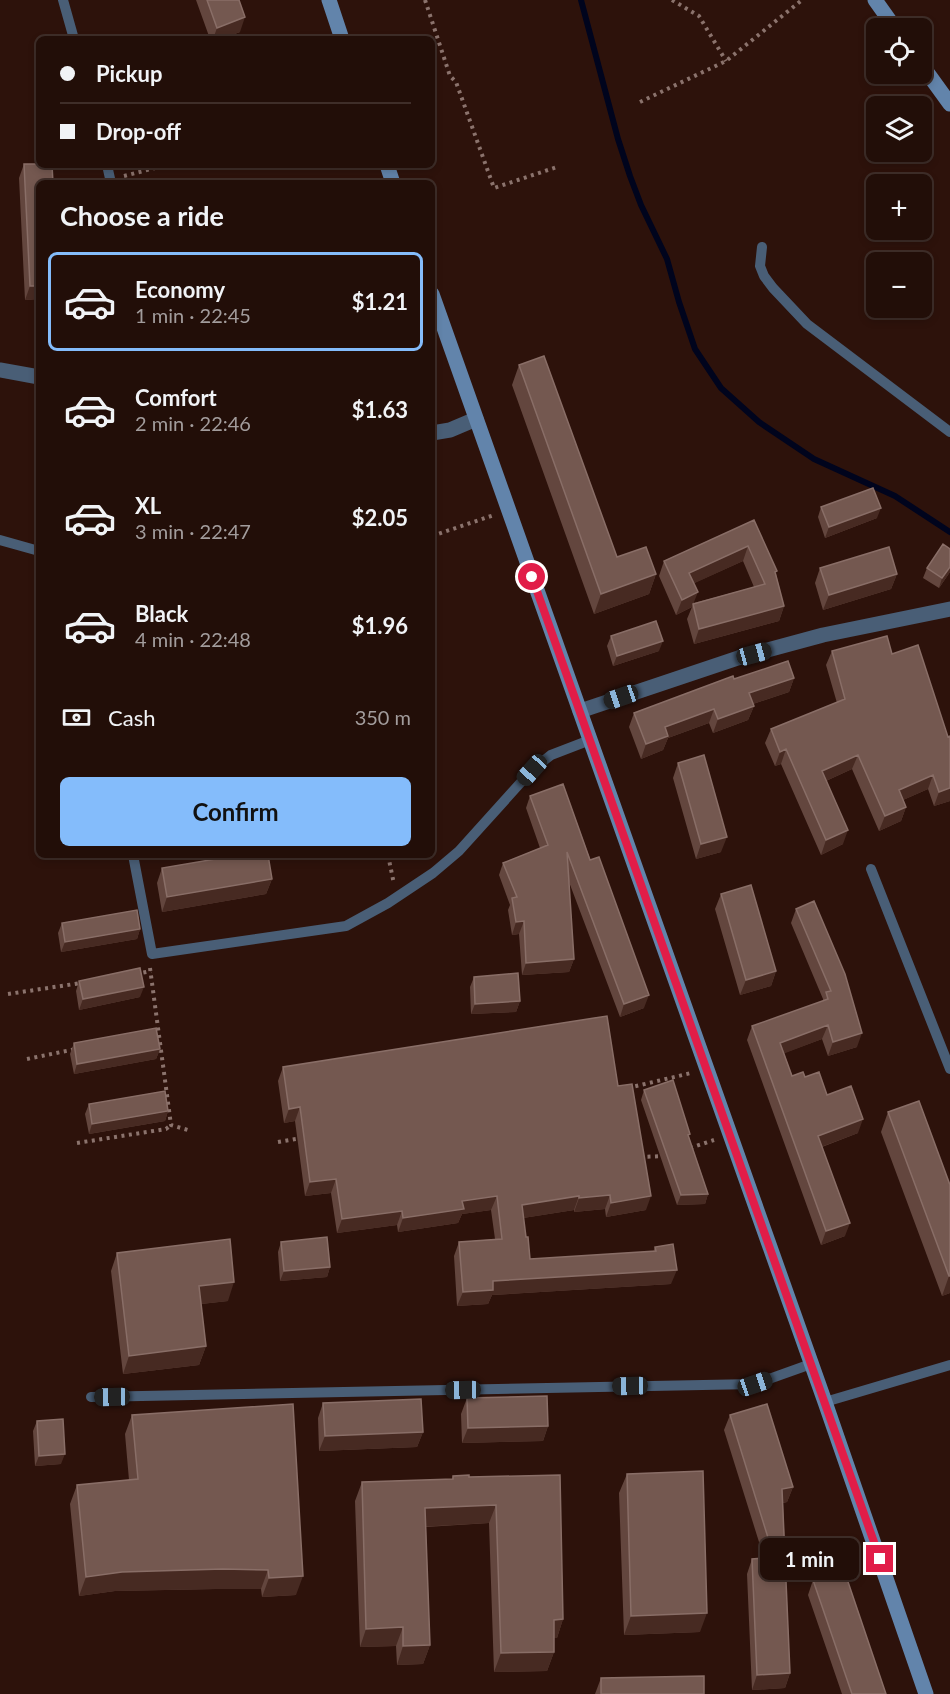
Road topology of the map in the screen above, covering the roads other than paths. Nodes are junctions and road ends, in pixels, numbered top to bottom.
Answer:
1 (63, 0) edge
2 (329, 0) edge
3 (875, 0) edge
4 (888, 18) edge
5 (73, 36) edge
6 (341, 36) edge
7 (932, 79) edge
8 (950, 104) edge
9 (762, 247) dead end
10 (435, 303) edge
11 (0, 370) edge
12 (36, 376) edge
13 (476, 419) junction
14 (435, 432) edge
15 (950, 432) edge
16 (0, 540) edge
17 (36, 550) edge
18 (950, 609) edge
19 (579, 711) junction
20 (590, 740) junction
21 (134, 858) edge
22 (871, 869) dead end
23 (950, 1069) edge
24 (811, 1364) junction
25 (950, 1365) edge
26 (91, 1397) dead end
27 (825, 1402) junction
28 (926, 1694) edge

1 - 5 lane
2 - 6 street
3 - 4 street
7 - 8 street
9 - 15 lane
10 - 13 street
11 - 12 street
13 - 14 street
13 - 19 street
16 - 17 lane
18 - 19 street
19 - 20 street
20 - 21 lane
20 - 24 street
22 - 23 lane
24 - 26 lane
24 - 27 street
25 - 27 lane
27 - 28 street

